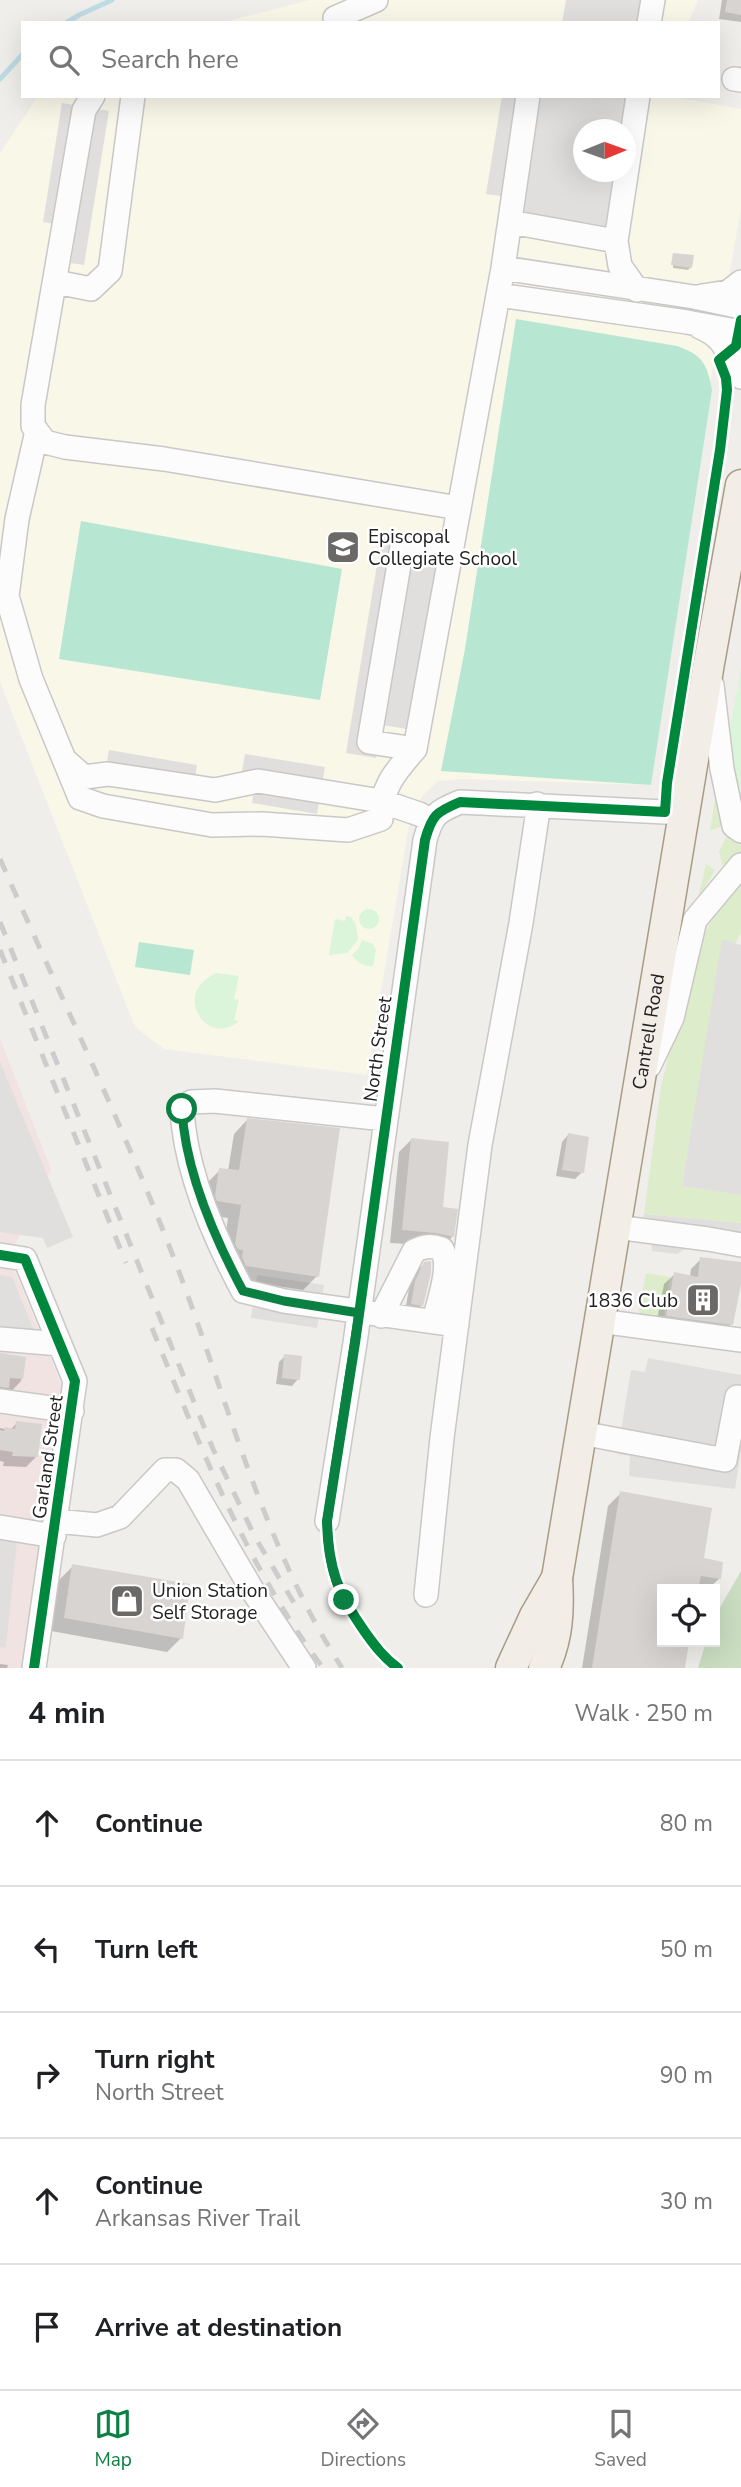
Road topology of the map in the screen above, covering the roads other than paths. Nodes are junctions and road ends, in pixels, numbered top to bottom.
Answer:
1 (376, 0) edge
2 (653, 0) edge
3 (332, 21) edge
4 (649, 21) edge
5 (92, 98) edge
6 (133, 98) edge
7 (528, 98) edge
8 (638, 98) edge
9 (510, 222) junction
10 (615, 241) junction
11 (503, 268) junction
12 (56, 282) junction
13 (741, 282) edge
14 (637, 290) junction
15 (498, 295) junction
16 (694, 297) junction
17 (741, 307) edge
18 (687, 322) junction
19 (741, 332) edge
20 (741, 377) edge
21 (37, 431) junction
22 (741, 485) edge
23 (459, 508) junction
24 (451, 555) junction
25 (709, 663) junction
26 (415, 749) junction
27 (65, 760) junction
28 (381, 801) junction
29 (537, 804) junction
30 (685, 813) junction
31 (431, 820) junction
32 (741, 831) edge
33 (741, 865) edge
34 (638, 1088) junction
35 (385, 1119) junction
36 (616, 1227) junction
37 (741, 1245) edge
38 (0, 1255) edge
39 (370, 1314) junction
40 (600, 1321) junction
41 (434, 1322) junction
42 (457, 1325) junction
43 (0, 1339) edge
44 (741, 1340) edge
45 (60, 1345) junction
46 (741, 1398) edge
47 (0, 1401) edge
48 (72, 1411) junction
49 (581, 1433) junction
50 (327, 1521) dead end
51 (0, 1527) edge
52 (55, 1528) junction
53 (557, 1578) junction
54 (426, 1595) dead end
55 (34, 1668) edge
56 (304, 1668) edge
57 (511, 1668) edge
58 (544, 1668) edge

1 - 3 street
2 - 4 street
5 - 12 street
6 - 12 street
7 - 9 street
8 - 10 street
9 - 10 street
9 - 11 street
10 - 14 street
11 - 14 street
11 - 15 street
12 - 21 street
13 - 16 street
14 - 16 street
15 - 18 street
15 - 23 street
16 - 17 street
16 - 18 street
18 - 19 street
18 - 20 street
21 - 23 street
21 - 27 street
22 - 25 main road, Cantrell Road
23 - 24 street
24 - 26 street
24 - 26 street
25 - 30 main road, Cantrell Road
25 - 32 street
26 - 28 street
27 - 28 street
27 - 28 street
28 - 31 street
29 - 30 street
29 - 31 street
29 - 42 street
30 - 34 main road, Cantrell Road
31 - 35 street, North Street
33 - 34 street
34 - 36 main road, Cantrell Road
35 - 39 street, North Street
35 - 39 street
36 - 37 street
36 - 40 main road, Cantrell Road
38 - 45 street, Garland Street
39 - 41 street
39 - 41 street
39 - 50 street, North Street
40 - 44 street
40 - 49 main road, Cantrell Road
41 - 42 street
42 - 54 street
43 - 45 street
45 - 48 street, Garland Street
46 - 49 street
47 - 48 street
48 - 52 street, Garland Street
49 - 53 main road, Cantrell Road
51 - 52 street
52 - 55 street, Garland Street
52 - 56 street
53 - 57 main road
53 - 58 main road

